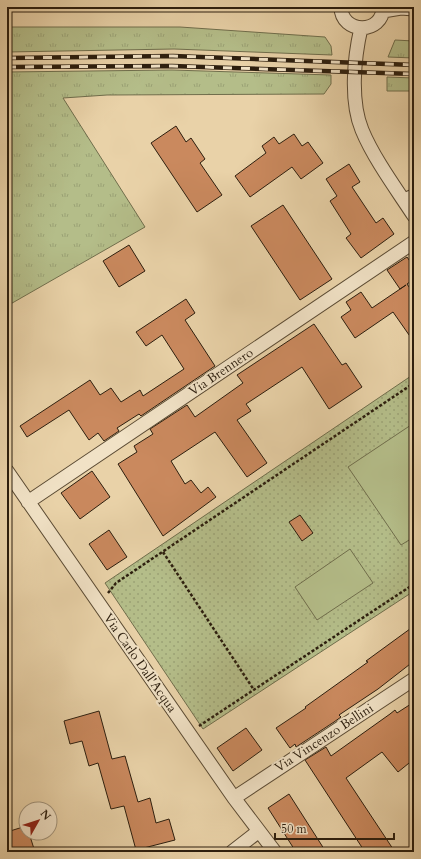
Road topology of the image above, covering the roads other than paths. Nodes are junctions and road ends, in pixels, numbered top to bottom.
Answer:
1 (341, 7) edge
2 (383, 9) edge
3 (414, 9) edge
4 (361, 28) junction
5 (408, 195) edge
6 (414, 216) edge
7 (414, 242) edge
8 (7, 472) edge
9 (28, 502) junction
10 (414, 679) edge
11 (234, 798) junction
12 (259, 831) junction
13 (232, 852) edge
14 (275, 852) edge

1 - 4 street
2 - 3 street
2 - 4 street
4 - 5 street
5 - 6 street
7 - 9 street, Via Brennero
8 - 9 street, Via Carlo Dall'Acqua
9 - 11 street, Via Carlo Dall'Acqua
10 - 11 street, Via Vincenzo Bellini
11 - 12 street, Via Carlo Dall'Acqua
12 - 13 street
12 - 14 street, Via Carlo Dall'Acqua

